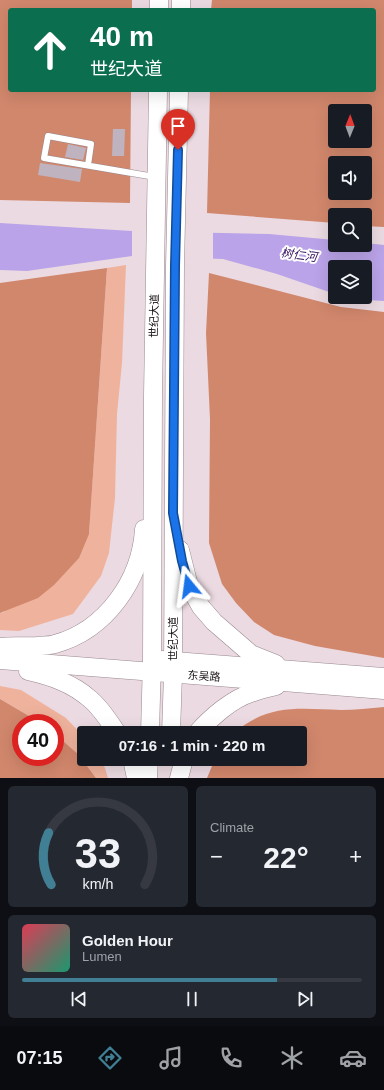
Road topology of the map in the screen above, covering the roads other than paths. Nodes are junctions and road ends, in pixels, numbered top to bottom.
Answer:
1 (158, 92) edge
2 (179, 92) edge
3 (88, 165) junction
4 (156, 177) junction
5 (153, 396) junction
6 (173, 513) junction
7 (0, 648) edge
8 (0, 660) edge
9 (0, 664) edge
10 (152, 666) junction
11 (173, 667) junction
12 (289, 676) junction
13 (384, 677) edge
14 (384, 690) edge
15 (112, 726) edge
16 (150, 726) edge
17 (171, 726) edge
18 (203, 726) edge
19 (133, 766) edge
20 (149, 766) edge
21 (170, 766) edge
22 (182, 766) edge
23 (136, 778) edge
24 (148, 778) edge
25 (169, 778) edge
26 (179, 778) edge

1 - 4 street, 世纪大道
2 - 6 street, 世纪大道
3 - 3 lane
3 - 4 lane
4 - 5 street, 世纪大道
5 - 7 street
5 - 10 street, 世纪大道
6 - 11 street, 世纪大道
6 - 12 street
7 - 10 street, 东吴路
8 - 10 street, 东吴路
9 - 15 street
10 - 11 street, 东吴路
10 - 16 street, 世纪大道
11 - 12 street, 东吴路
11 - 17 street, 世纪大道
12 - 13 street, 东吴路
12 - 14 street, 东吴路
12 - 18 street
19 - 23 street
20 - 24 street
21 - 25 street
22 - 26 street

